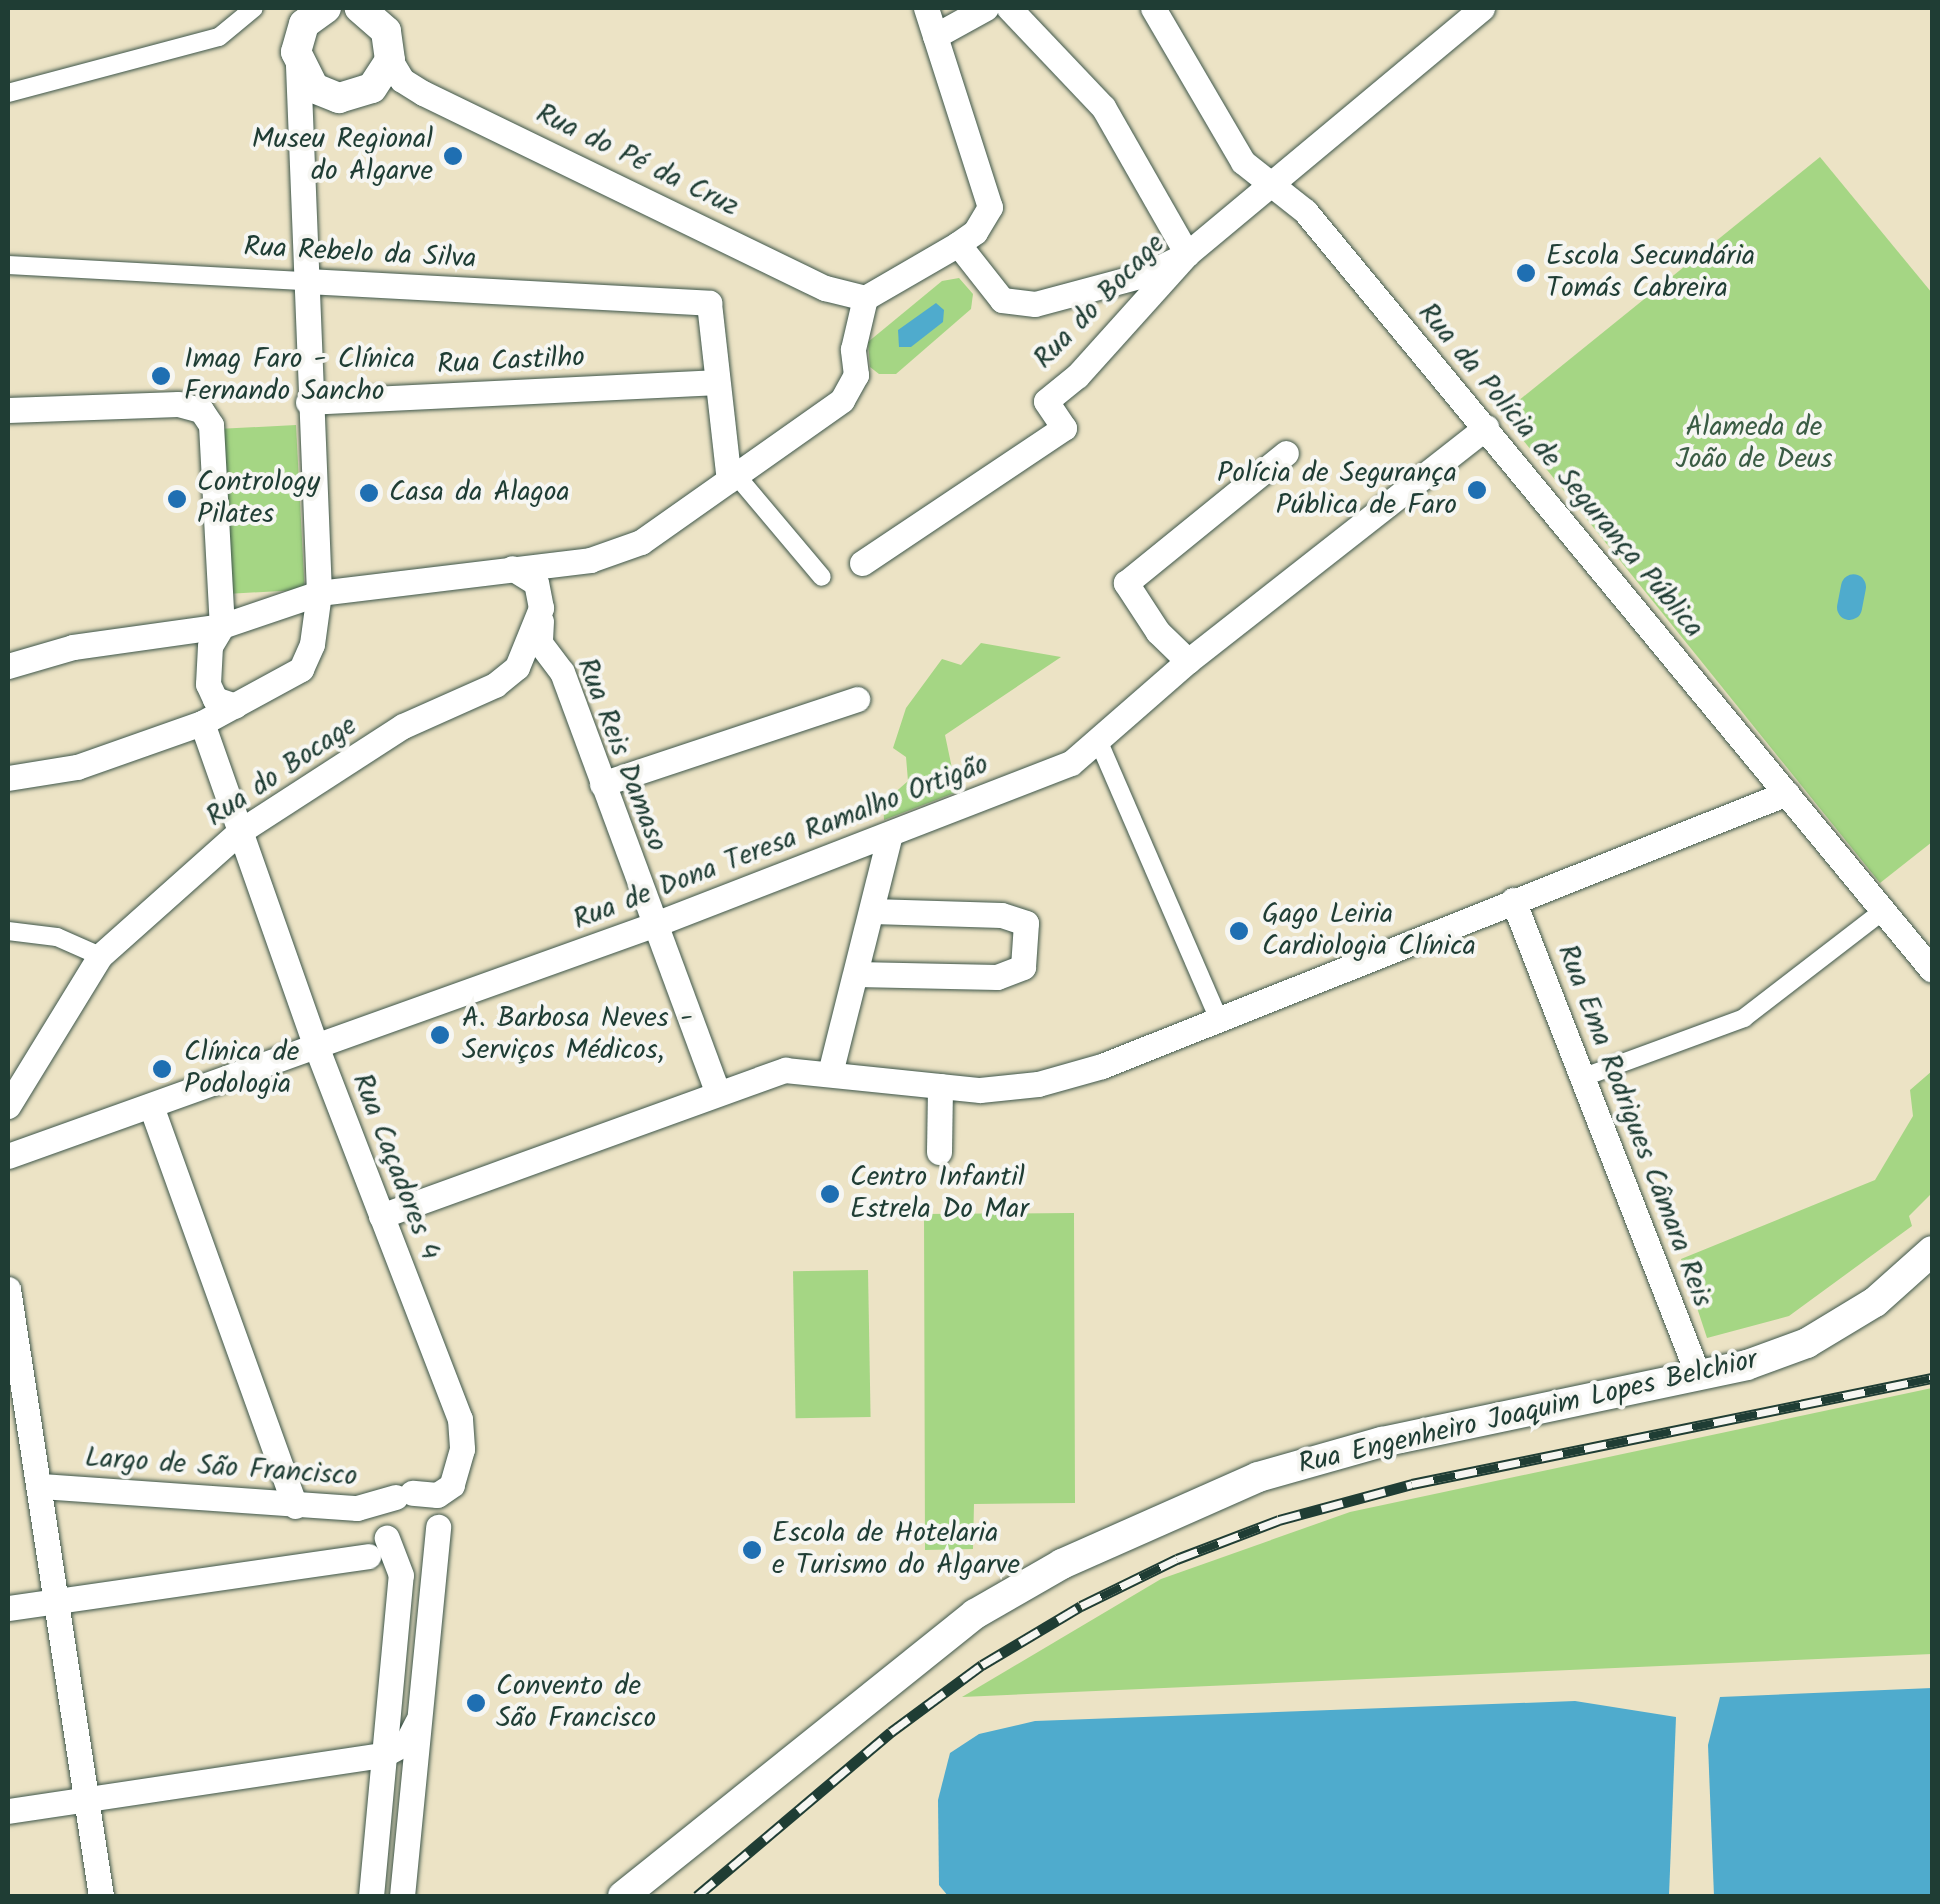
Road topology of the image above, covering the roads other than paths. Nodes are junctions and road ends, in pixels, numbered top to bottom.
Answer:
1 (254, 8) edge
2 (288, 8) edge
3 (326, 8) edge
4 (360, 8) edge
5 (926, 8) edge
6 (986, 8) edge
7 (1010, 8) edge
8 (1153, 8) edge
9 (1482, 8) edge
10 (391, 33) edge
11 (935, 36) junction
12 (297, 59) junction
13 (8, 92) edge
14 (1267, 181) junction
15 (958, 244) junction
16 (1187, 254) junction
17 (8, 265) edge
18 (308, 281) junction
19 (865, 298) junction
20 (717, 382) junction
21 (308, 402) junction
22 (8, 410) edge
23 (1486, 427) junction
24 (1286, 453) dead end
25 (732, 478) junction
26 (862, 563) dead end
27 (512, 568) junction
28 (822, 578) dead end
29 (319, 593) junction
30 (280, 606) junction
31 (541, 608) junction
32 (313, 624) junction
33 (222, 626) junction
34 (1188, 660) junction
35 (8, 666) edge
36 (857, 699) dead end
37 (236, 706) junction
38 (202, 722) junction
39 (1098, 740) junction
40 (8, 778) edge
41 (602, 784) junction
42 (1787, 793) junction
43 (240, 832) junction
44 (890, 835) junction
45 (1504, 904) junction
46 (1883, 910) junction
47 (872, 912) junction
48 (653, 925) junction
49 (8, 931) edge
50 (100, 956) junction
51 (1932, 970) edge
52 (856, 974) junction
53 (1219, 1019) junction
54 (316, 1046) junction
55 (830, 1072) junction
56 (1584, 1078) junction
57 (940, 1086) junction
58 (717, 1091) junction
59 (8, 1106) edge
60 (152, 1106) junction
61 (9, 1152) edge
62 (939, 1152) dead end
63 (381, 1216) junction
64 (1932, 1251) edge
65 (8, 1290) edge
66 (1698, 1375) junction
67 (40, 1486) junction
68 (404, 1494) junction
69 (295, 1506) junction
70 (438, 1527) junction
71 (377, 1547) junction
72 (57, 1601) junction
73 (8, 1608) edge
74 (417, 1722) junction
75 (383, 1755) junction
76 (411, 1793) junction
77 (87, 1801) junction
78 (8, 1811) edge
79 (100, 1896) edge
80 (370, 1896) edge
81 (402, 1896) edge
82 (623, 1896) edge

1 - 13 street
2 - 12 street
3 - 12 street
4 - 10 street
5 - 11 street
6 - 11 street
7 - 16 street
8 - 14 street, Rua da Polícia de Segurança Pública
9 - 14 street, Rua do Bocage
10 - 12 street
10 - 19 street, Rua do Pé da Cruz
11 - 15 street
12 - 18 street
14 - 16 street, Rua do Bocage
14 - 23 street, Rua da Polícia de Segurança Pública
15 - 16 street
15 - 19 street
16 - 26 street, Rua do Bocage
17 - 18 street, Rua Rebelo da Silva
18 - 20 street, Rua Rebelo da Silva
18 - 21 street
19 - 25 street
20 - 21 street, Rua Castilho
20 - 25 street
21 - 29 street
22 - 33 street
23 - 34 street, Rua de Dona Teresa Ramalho Ortigão
23 - 42 street, Rua da Polícia de Segurança Pública
24 - 34 street
25 - 27 street
25 - 28 street
27 - 29 street
27 - 31 street
29 - 30 street
29 - 32 street
30 - 32 street
30 - 33 street
31 - 41 street, Rua Reis Damaso
31 - 43 street, Rua do Bocage
32 - 37 street
33 - 35 street
33 - 37 street
34 - 39 street, Rua de Dona Teresa Ramalho Ortigão
36 - 41 street
37 - 38 street
38 - 40 street
38 - 43 street, Rua Caçadores 4
39 - 44 street, Rua de Dona Teresa Ramalho Ortigão
39 - 53 street
41 - 48 street, Rua Reis Damaso
42 - 45 street
42 - 46 street, Rua da Polícia de Segurança Pública
43 - 50 street, Rua do Bocage
43 - 54 street, Rua Caçadores 4
44 - 47 street
44 - 48 street, Rua de Dona Teresa Ramalho Ortigão
45 - 53 street
45 - 56 street, Rua Ema Rodrigues Câmara Reis
46 - 51 street, Rua da Polícia de Segurança Pública
46 - 56 street
47 - 52 street
47 - 52 street
48 - 54 street, Rua de Dona Teresa Ramalho Ortigão
48 - 58 street, Rua Reis Damaso
49 - 50 street
50 - 59 street, Rua do Bocage
52 - 55 street
53 - 57 street
54 - 60 street, Rua de Dona Teresa Ramalho Ortigão
54 - 63 street, Rua Caçadores 4
55 - 57 street
55 - 58 street
56 - 66 street, Rua Ema Rodrigues Câmara Reis
57 - 62 street
58 - 63 street
60 - 61 street, Rua de Dona Teresa Ramalho Ortigão
60 - 69 street
63 - 68 street, Rua Caçadores 4
64 - 66 street, Rua Engenheiro Joaquim Lopes Belchior
65 - 67 street
66 - 82 street, Rua Engenheiro Joaquim Lopes Belchior
67 - 69 street, Largo de São Francisco
67 - 72 street
68 - 69 street, Largo de São Francisco
68 - 70 street
68 - 71 street
70 - 71 street
70 - 74 street
71 - 72 street
71 - 75 street
72 - 73 street
72 - 77 street
74 - 75 street
74 - 76 street
75 - 76 street
75 - 77 street
75 - 80 street
76 - 81 street
77 - 78 street
77 - 79 street

